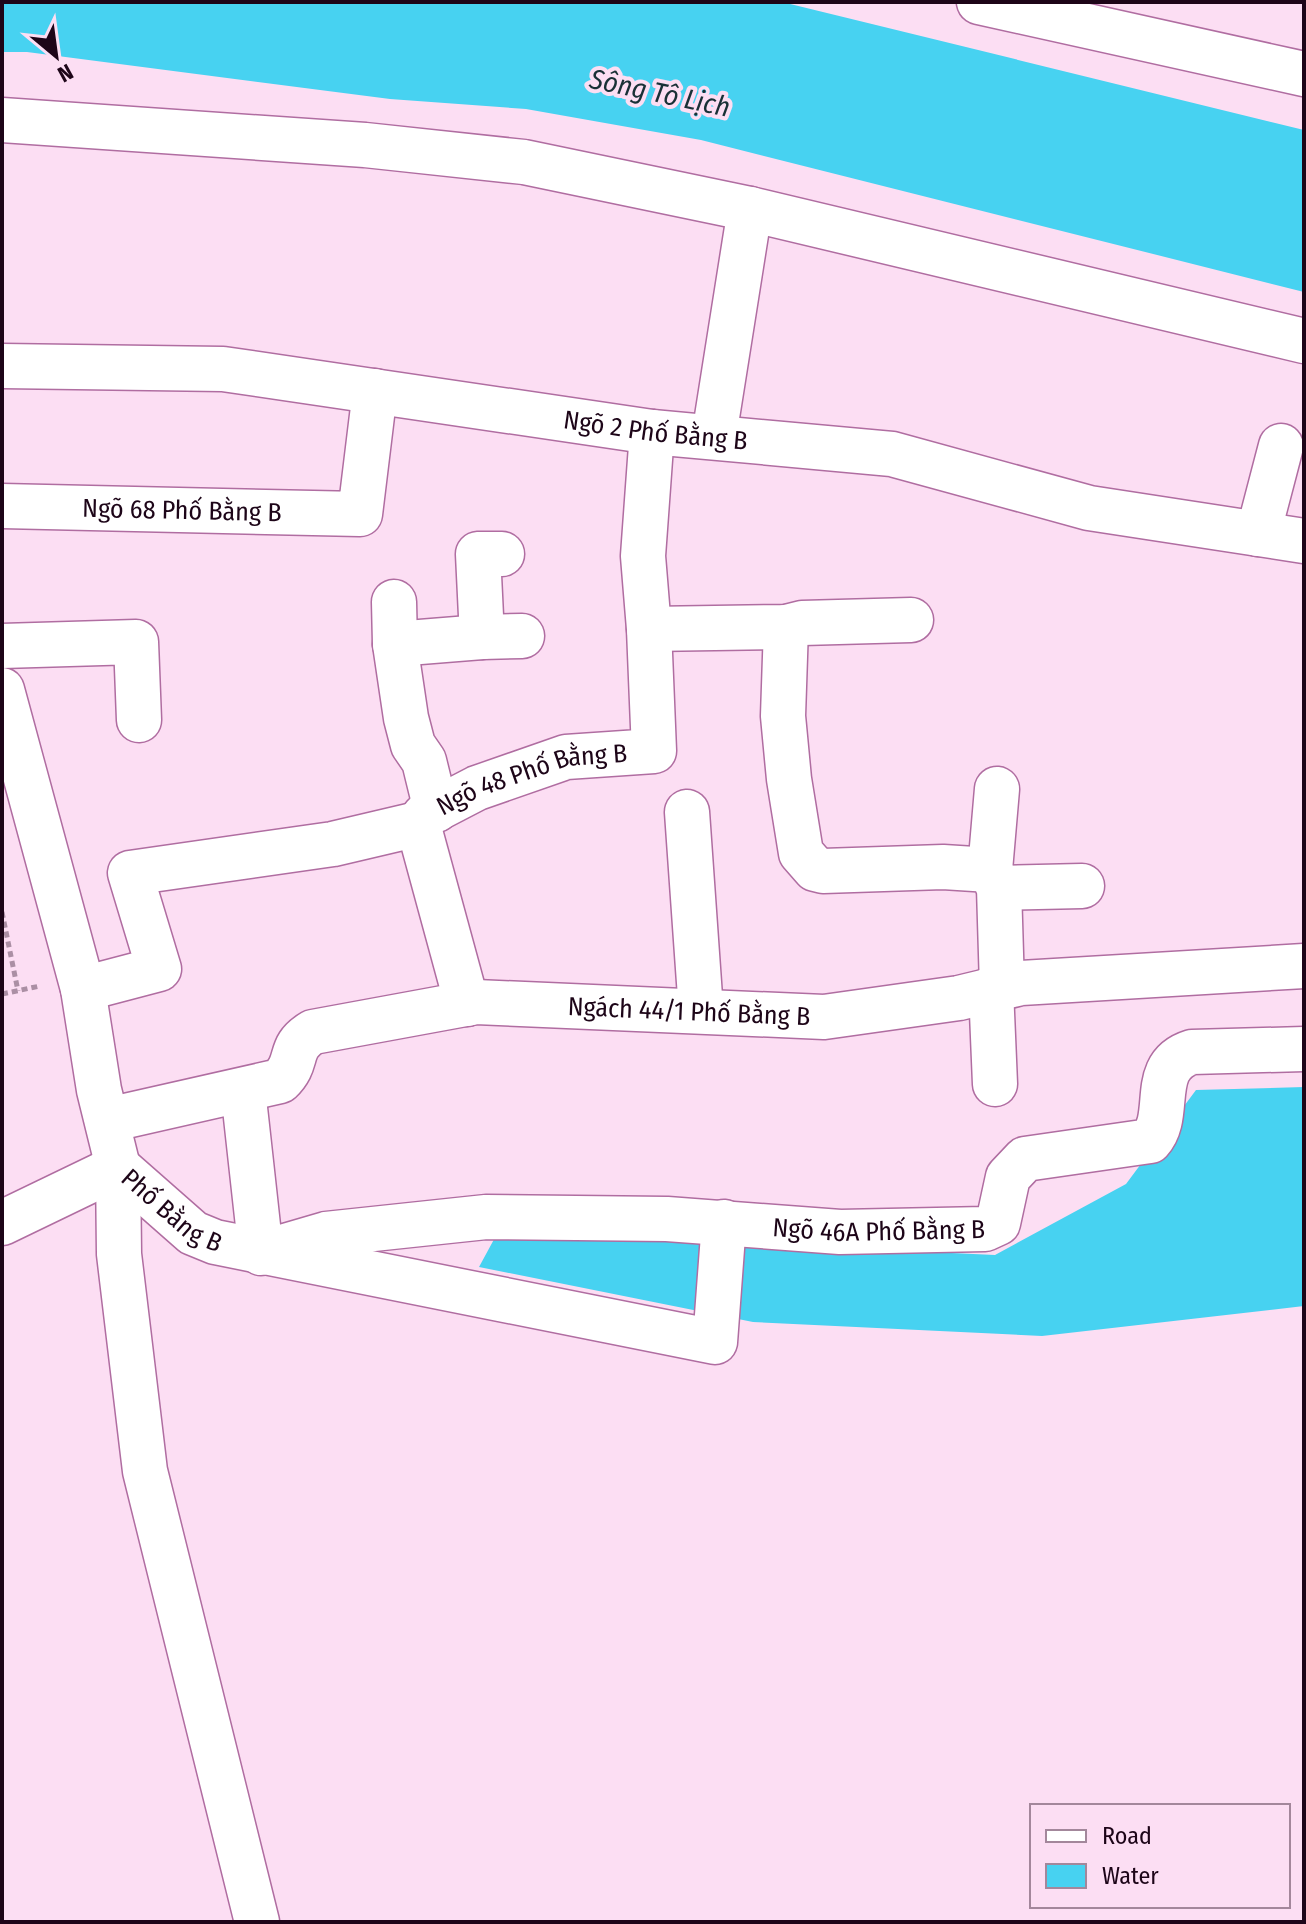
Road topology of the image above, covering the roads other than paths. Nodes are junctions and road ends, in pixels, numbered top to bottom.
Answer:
1 (979, 2) edge
2 (1304, 74) edge
3 (2, 120) edge
4 (750, 209) junction
5 (1304, 341) edge
6 (2, 366) edge
7 (375, 391) junction
8 (652, 432) junction
9 (714, 436) junction
10 (1281, 446) dead end
11 (2, 506) edge
12 (1258, 534) junction
13 (1304, 541) edge
14 (502, 554) dead end
15 (394, 602) dead end
16 (911, 620) dead end
17 (786, 627) junction
18 (649, 629) junction
19 (395, 644) junction
20 (2, 646) edge
21 (2, 690) edge
22 (139, 720) dead end
23 (997, 789) dead end
24 (687, 812) dead end
25 (427, 817) junction
26 (994, 879) junction
27 (1082, 886) dead end
28 (1304, 966) edge
29 (997, 988) junction
30 (83, 989) junction
31 (467, 1004) junction
32 (701, 1011) junction
33 (1304, 1049) edge
34 (995, 1084) dead end
35 (243, 1090) junction
36 (108, 1120) junction
37 (118, 1167) junction
38 (2, 1223) edge
39 (724, 1227) junction
40 (261, 1253) junction
41 (257, 1922) edge

1 - 2 street
3 - 4 street
4 - 5 street
4 - 9 street
6 - 7 street, Ngõ 2 Phố Bằng B
7 - 8 street, Ngõ 2 Phố Bằng B
7 - 11 street, Ngõ 68 Phố Bằng B
8 - 9 street, Ngõ 2 Phố Bằng B
8 - 18 street
9 - 12 street, Ngõ 2 Phố Bằng B
10 - 12 street
12 - 13 street, Ngõ 2 Phố Bằng B
14 - 19 street
15 - 19 street
16 - 17 street
17 - 18 street
17 - 26 street
18 - 25 street, Ngõ 48 Phố Bằng B
19 - 25 street
20 - 22 street
21 - 30 street, Phố Bằng B
23 - 26 street
24 - 32 street
25 - 30 street, Ngõ 48 Phố Bằng B
25 - 31 street
26 - 27 street
26 - 29 street
28 - 29 street, Ngách 44/1 Phố Bằng B
29 - 32 street, Ngách 44/1 Phố Bằng B
29 - 34 street
30 - 36 street, Phố Bằng B
31 - 32 street, Ngách 44/1 Phố Bằng B
31 - 35 street, Ngách 44/1 Phố Bằng B
33 - 39 street, Ngõ 46A Phố Bằng B
35 - 36 street, Ngách 44/1 Phố Bằng B
35 - 40 street
36 - 37 street, Phố Bằng B
37 - 38 street
37 - 40 street, Phố Bằng B
37 - 41 street
39 - 40 street, Ngõ 46A Phố Bằng B
39 - 40 street, Phố Bằng B

